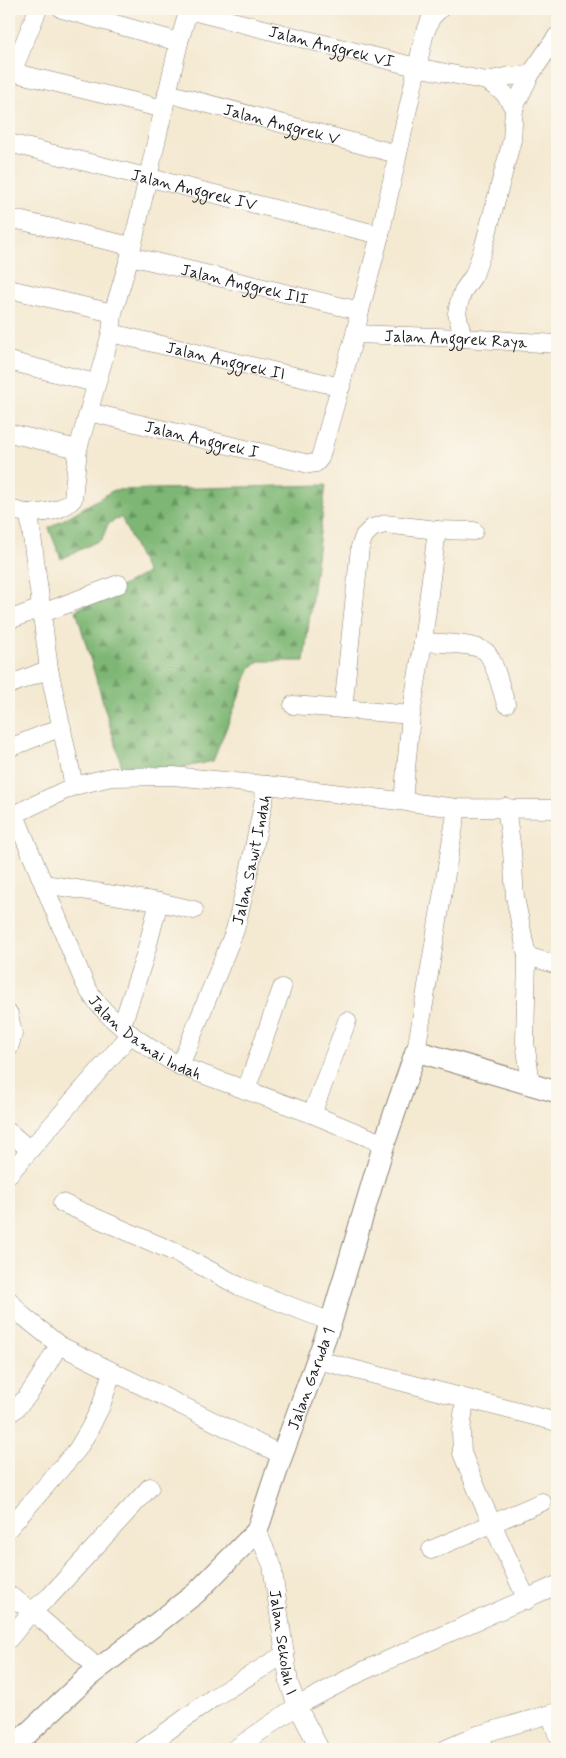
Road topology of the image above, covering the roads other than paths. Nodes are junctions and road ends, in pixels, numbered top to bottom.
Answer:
1 (38, 9) edge
2 (62, 9) edge
3 (188, 9) edge
4 (440, 9) edge
5 (557, 36) edge
6 (179, 42) junction
7 (416, 67) junction
8 (11, 69) edge
9 (530, 74) junction
10 (487, 81) junction
11 (165, 101) junction
12 (514, 108) junction
13 (9, 142) edge
14 (397, 154) junction
15 (148, 177) junction
16 (9, 218) edge
17 (380, 235) junction
18 (131, 251) junction
19 (9, 289) edge
20 (360, 311) junction
21 (113, 313) junction
22 (110, 334) junction
23 (356, 334) junction
24 (462, 338) junction
25 (557, 344) edge
26 (9, 361) edge
27 (95, 383) junction
28 (341, 387) junction
29 (89, 412) junction
30 (9, 433) edge
31 (78, 449) junction
32 (9, 509) edge
33 (30, 522) junction
34 (437, 530) junction
35 (474, 531) dead end
36 (119, 584) dead end
37 (42, 610) junction
38 (9, 620) edge
39 (423, 642) junction
40 (49, 669) junction
41 (9, 684) edge
42 (506, 704) dead end
43 (293, 705) dead end
44 (343, 709) junction
45 (411, 715) junction
46 (62, 727) junction
47 (9, 748) edge
48 (267, 785) junction
49 (74, 786) junction
50 (403, 801) junction
51 (457, 808) junction
52 (506, 808) junction
53 (557, 808) edge
54 (12, 816) edge
55 (44, 884) junction
56 (159, 902) junction
57 (194, 910) dead end
58 (527, 956) junction
59 (557, 965) edge
60 (282, 988) dead end
61 (9, 1014) edge
62 (346, 1021) dead end
63 (126, 1030) junction
64 (9, 1048) edge
65 (416, 1051) junction
66 (180, 1066) junction
67 (531, 1084) junction
68 (246, 1090) junction
69 (557, 1092) edge
70 (312, 1114) junction
71 (9, 1132) edge
72 (384, 1144) junction
73 (30, 1150) junction
74 (9, 1174) edge
75 (62, 1203) dead end
76 (9, 1300) edge
77 (331, 1322) junction
78 (59, 1345) junction
79 (318, 1360) junction
80 (112, 1372) junction
81 (465, 1399) junction
82 (9, 1414) edge
83 (557, 1422) edge
84 (282, 1455) junction
85 (150, 1487) dead end
86 (542, 1502) dead end
87 (492, 1524) junction
88 (9, 1528) edge
89 (257, 1531) junction
90 (431, 1550) dead end
91 (557, 1585) edge
92 (9, 1595) edge
93 (527, 1600) junction
94 (32, 1611) junction
95 (9, 1639) edge
96 (285, 1654) junction
97 (99, 1669) junction
98 (297, 1706) junction
99 (554, 1713) edge
100 (557, 1734) edge
101 (482, 1742) edge
102 (11, 1749) edge
103 (143, 1749) edge
104 (235, 1749) edge
105 (320, 1749) edge
106 (446, 1749) edge

1 - 8 street
2 - 6 street
3 - 6 street
3 - 7 street, Jalan Anggrek VI
4 - 7 street
5 - 9 street
6 - 11 street
7 - 10 street, Jalan Anggrek VI
7 - 14 street
8 - 11 street, Jalan Anggrek V
9 - 10 street
9 - 12 street
10 - 12 street
11 - 14 street, Jalan Anggrek V
11 - 15 street
12 - 24 street
13 - 15 street, Jalan Anggrek IV
14 - 17 street
15 - 17 street, Jalan Anggrek IV
15 - 18 street
16 - 18 street, Jalan Anggrek III
17 - 20 street
18 - 20 street, Jalan Anggrek III
18 - 21 street
19 - 21 street
20 - 23 street
21 - 22 street
22 - 27 street
22 - 28 street, Jalan Anggrek II
23 - 24 street, Jalan Anggrek Raya
23 - 28 street
24 - 25 street, Jalan Anggrek Raya
26 - 27 street
27 - 29 street
28 - 29 street, Jalan Anggrek I
29 - 31 street
30 - 31 street
31 - 33 street
32 - 33 street
33 - 37 street
34 - 35 street
34 - 39 street
34 - 44 street
36 - 37 street
37 - 38 street
37 - 40 street
39 - 42 street
39 - 45 street
40 - 41 street
40 - 46 street
43 - 44 street
44 - 45 street
45 - 50 street
46 - 47 street
46 - 49 street
48 - 49 street
48 - 50 street, Jalan Sawit Indah
48 - 66 street, Jalan Sawit Indah
49 - 54 street
50 - 51 street, Jalan Sawit Indah
51 - 52 street, Jalan Sawit Indah
51 - 65 street
52 - 53 street, Jalan Sawit Indah
52 - 58 street
54 - 55 street, Jalan Damai Indah
55 - 56 street
55 - 63 street, Jalan Damai Indah
56 - 57 street
56 - 63 street
58 - 59 street
58 - 67 street
60 - 68 street
61 - 64 street
62 - 70 street
63 - 66 street, Jalan Damai Indah
63 - 73 street
65 - 67 street
65 - 72 street, Jalan Garuda 1
66 - 68 street, Jalan Damai Indah
67 - 69 street
68 - 70 street, Jalan Damai Indah
70 - 72 street, Jalan Damai Indah
71 - 73 street
72 - 77 street, Jalan Garuda 1
73 - 74 street
75 - 77 street
76 - 78 street
77 - 79 street, Jalan Garuda 1
78 - 80 street
78 - 82 street
79 - 81 street
79 - 84 street, Jalan Garuda 1
80 - 84 street
80 - 88 street
81 - 83 street
81 - 87 street
84 - 89 street, Jalan Garuda 1
85 - 94 street
86 - 87 street
87 - 90 street
87 - 93 street
89 - 96 street, Jalan Sekolah I
89 - 97 street, Jalan Garuda 1
91 - 93 street
92 - 94 street
93 - 98 street
94 - 95 street
94 - 97 street
96 - 98 street, Jalan Sekolah I
96 - 103 street
97 - 102 street, Jalan Garuda 1
98 - 104 street
98 - 105 street, Jalan Sekolah I
99 - 100 street
99 - 101 street
101 - 106 street

